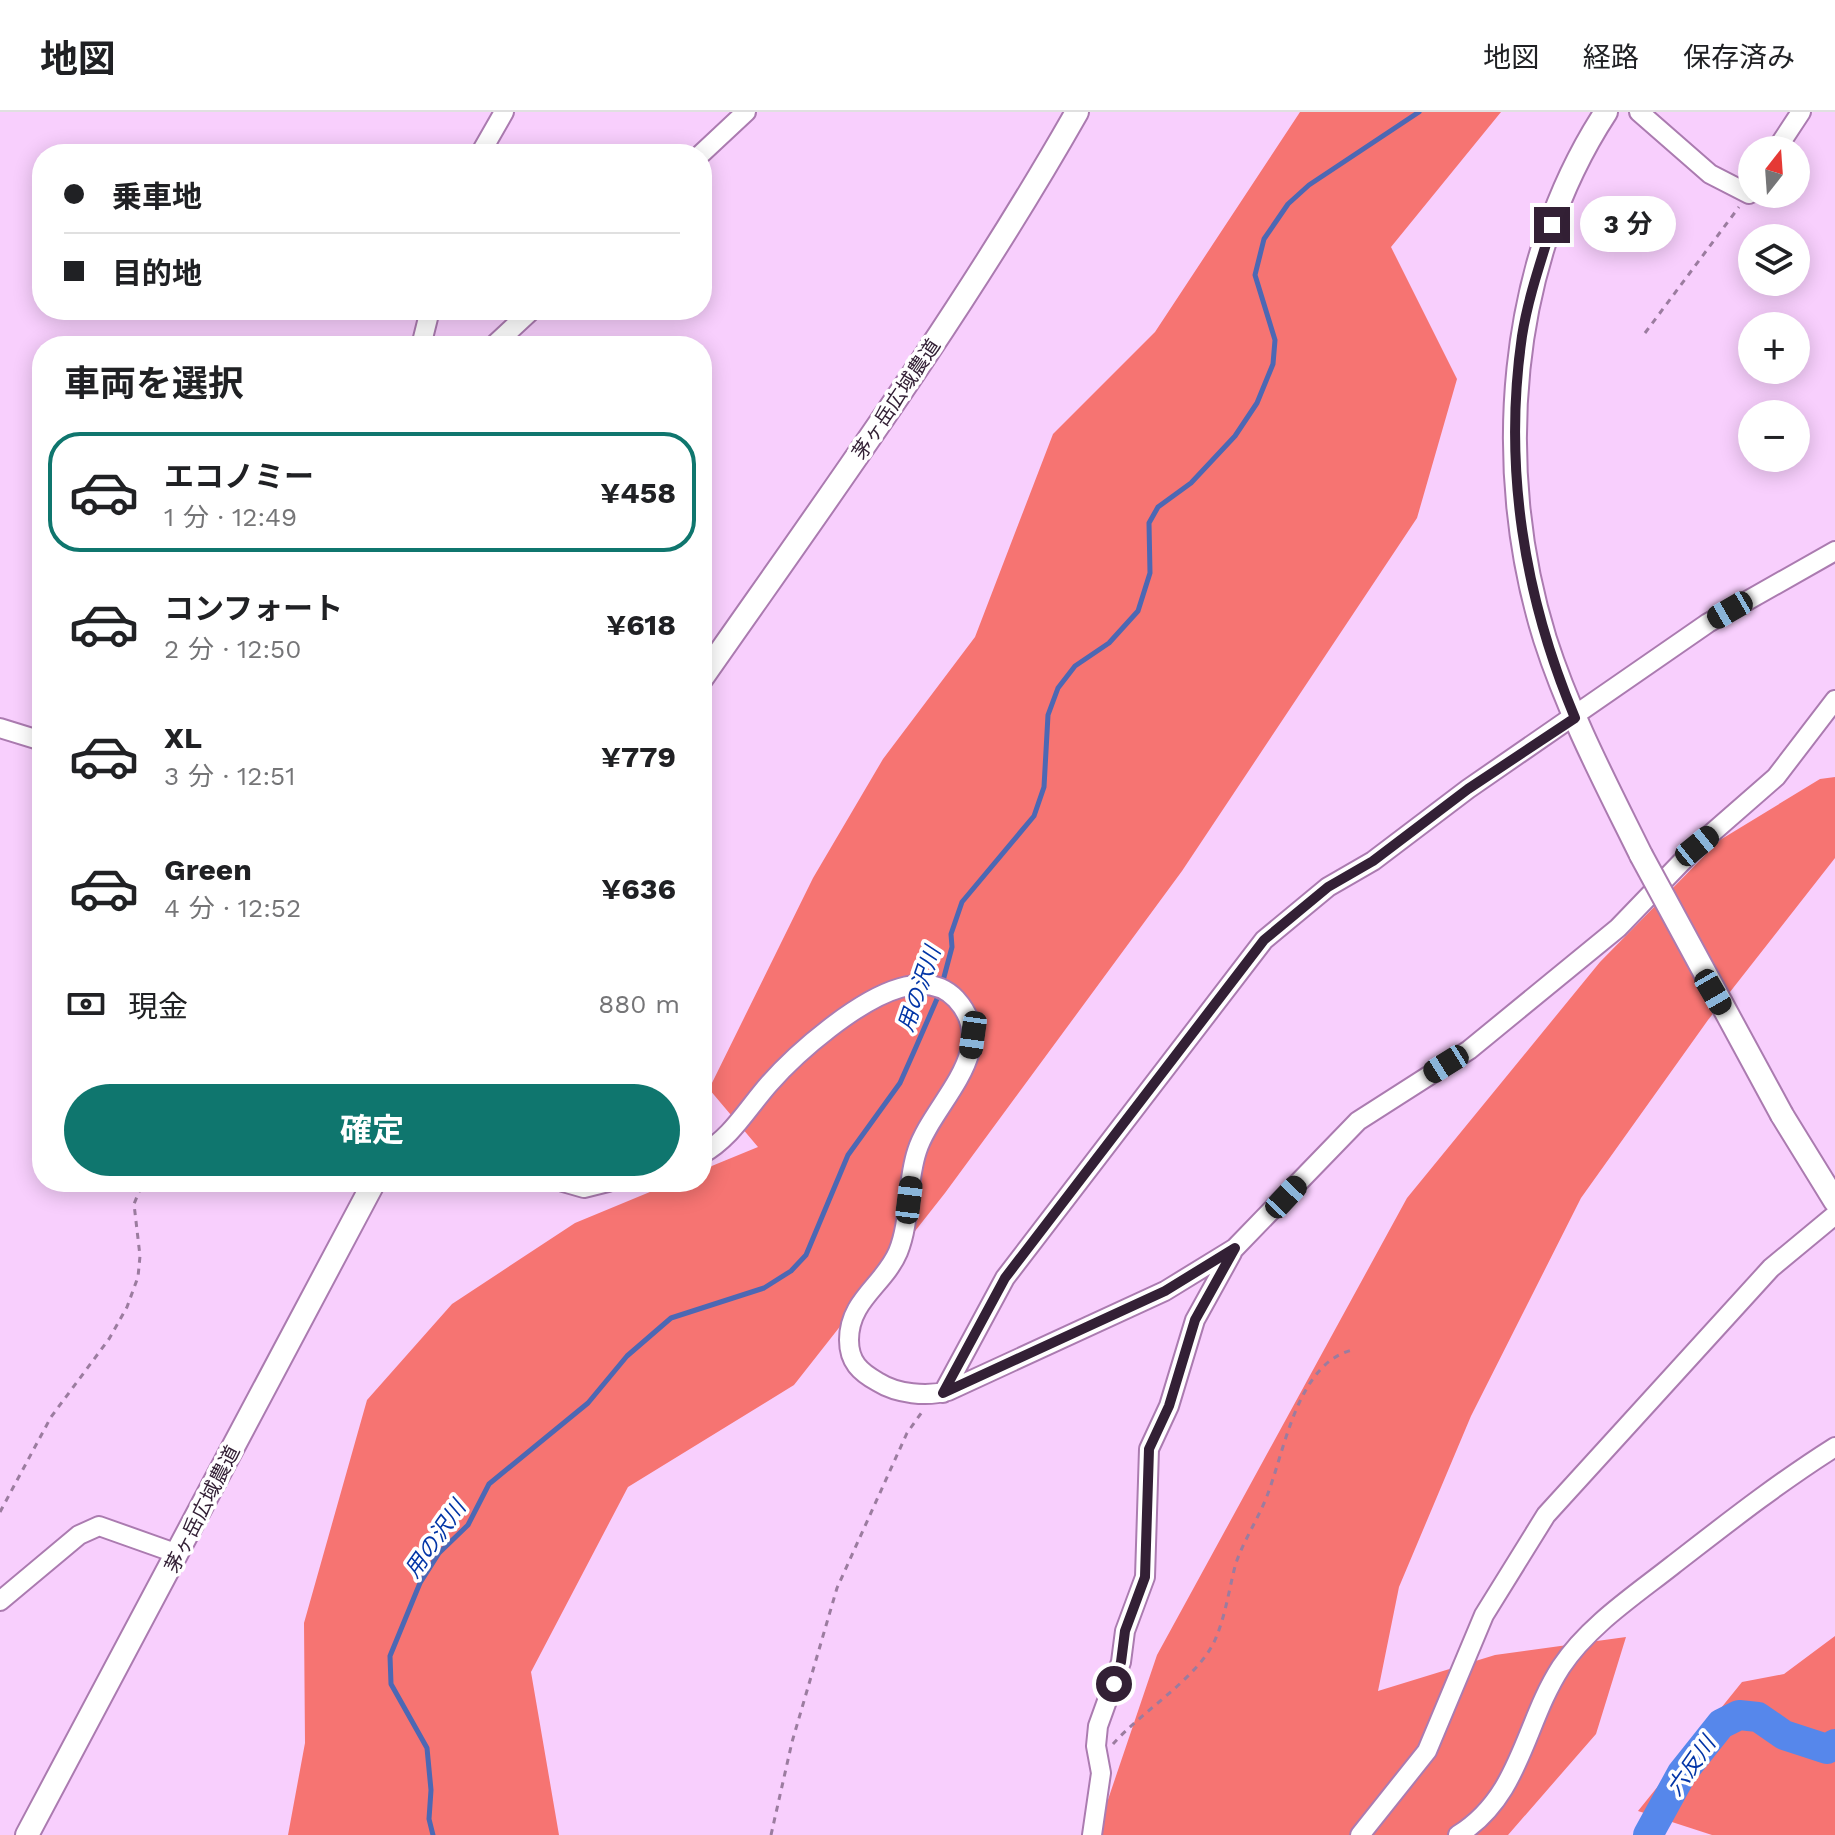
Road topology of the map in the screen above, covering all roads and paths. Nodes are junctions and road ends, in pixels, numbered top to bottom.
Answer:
1 (504, 112) edge
2 (746, 112) edge
3 (1077, 112) edge
4 (1606, 112) edge
5 (1639, 112) edge
6 (1801, 112) edge
7 (1785, 136) edge
8 (486, 144) edge
9 (712, 144) edge
10 (1738, 186) edge
11 (1738, 207) edge
12 (521, 320) edge
13 (1645, 333) dead end
14 (504, 336) edge
15 (1835, 551) edge
16 (712, 664) edge
17 (1835, 700) edge
18 (1575, 718) junction
19 (0, 728) edge
20 (32, 738) edge
21 (712, 1148) edge
22 (139, 1192) edge
23 (369, 1192) edge
24 (1835, 1201) edge
25 (1835, 1215) edge
26 (1235, 1248) junction
27 (1352, 1350) dead end
28 (939, 1394) junction
29 (1835, 1447) edge
30 (0, 1512) edge
31 (178, 1554) junction
32 (0, 1601) edge
33 (1099, 1764) junction
34 (27, 1835) edge
35 (771, 1835) edge
36 (1092, 1835) edge
37 (1360, 1835) edge
38 (1458, 1835) edge

1 - 8 street
2 - 9 street
3 - 16 street, 茅ヶ岳広域農道
4 - 18 street
5 - 10 street
6 - 7 street
11 - 13 path
12 - 14 street
15 - 18 street
17 - 26 street
18 - 24 street, bridge
18 - 28 street
19 - 20 street
21 - 28 street
22 - 30 path
23 - 31 street, 茅ヶ岳広域農道
25 - 37 street
26 - 28 street
26 - 33 street
27 - 33 path
28 - 35 path
29 - 38 street
31 - 32 street
31 - 34 street, 茅ヶ岳広域農道
33 - 36 street

